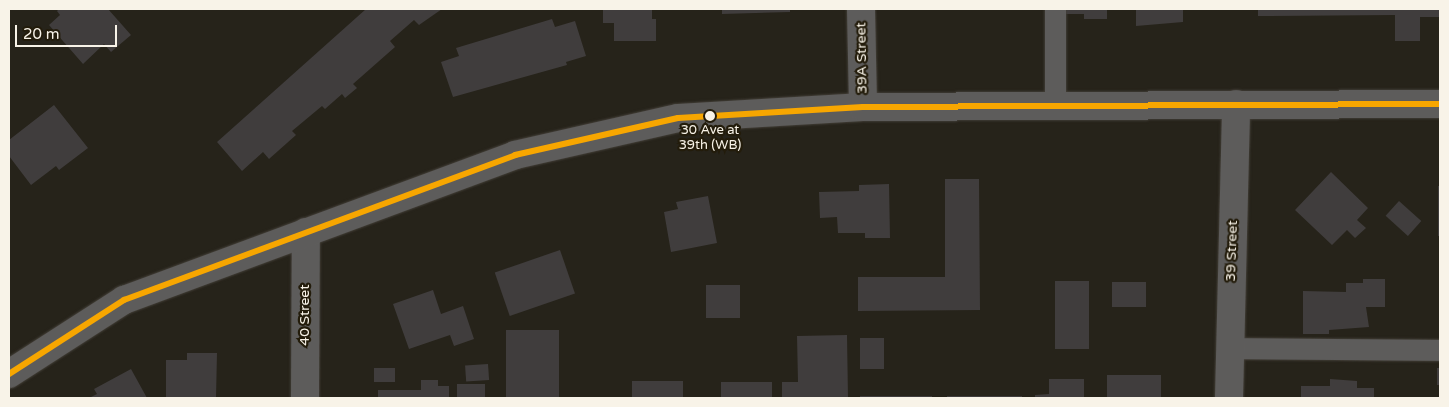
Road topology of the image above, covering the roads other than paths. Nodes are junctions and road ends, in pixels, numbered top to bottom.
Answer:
1 (861, 9) edge
2 (1055, 9) edge
3 (1236, 104) junction
4 (1440, 104) edge
5 (863, 108) junction
6 (1055, 109) junction
7 (306, 232) junction
8 (1229, 348) junction
9 (1440, 350) edge
10 (9, 374) edge
11 (305, 398) edge
12 (1229, 398) edge

1 - 5 street, 39A Street
2 - 6 lane
3 - 4 street
3 - 6 street
3 - 8 street, 39 Street
5 - 6 street
5 - 7 street
7 - 10 street
7 - 11 street, 40 Street
8 - 9 lane
8 - 12 street, 39 Street

